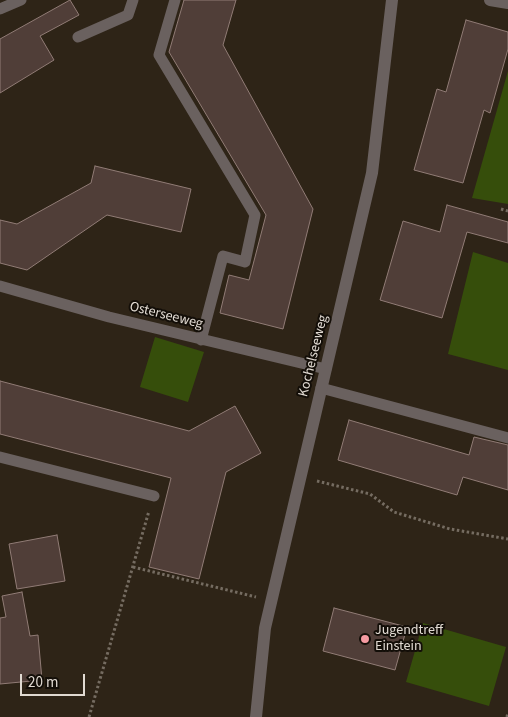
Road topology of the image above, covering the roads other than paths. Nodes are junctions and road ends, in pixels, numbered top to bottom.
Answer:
1 (21, 0) edge
2 (133, 0) edge
3 (174, 0) edge
4 (392, 0) edge
5 (490, 0) edge
6 (508, 3) edge
7 (0, 9) edge
8 (78, 37) dead end
9 (0, 286) edge
10 (201, 340) junction
11 (326, 369) junction
12 (321, 388) junction
13 (508, 438) edge
14 (0, 457) edge
15 (154, 496) road end
16 (256, 717) edge

1 - 7 lane
2 - 8 lane
3 - 10 lane
4 - 11 street, Kochelseeweg
5 - 6 street
9 - 10 lane, Osterseeweg
10 - 11 lane, Osterseeweg
11 - 12 street, Kochelseeweg
12 - 13 lane
12 - 16 street, Kochelseeweg
14 - 15 lane

